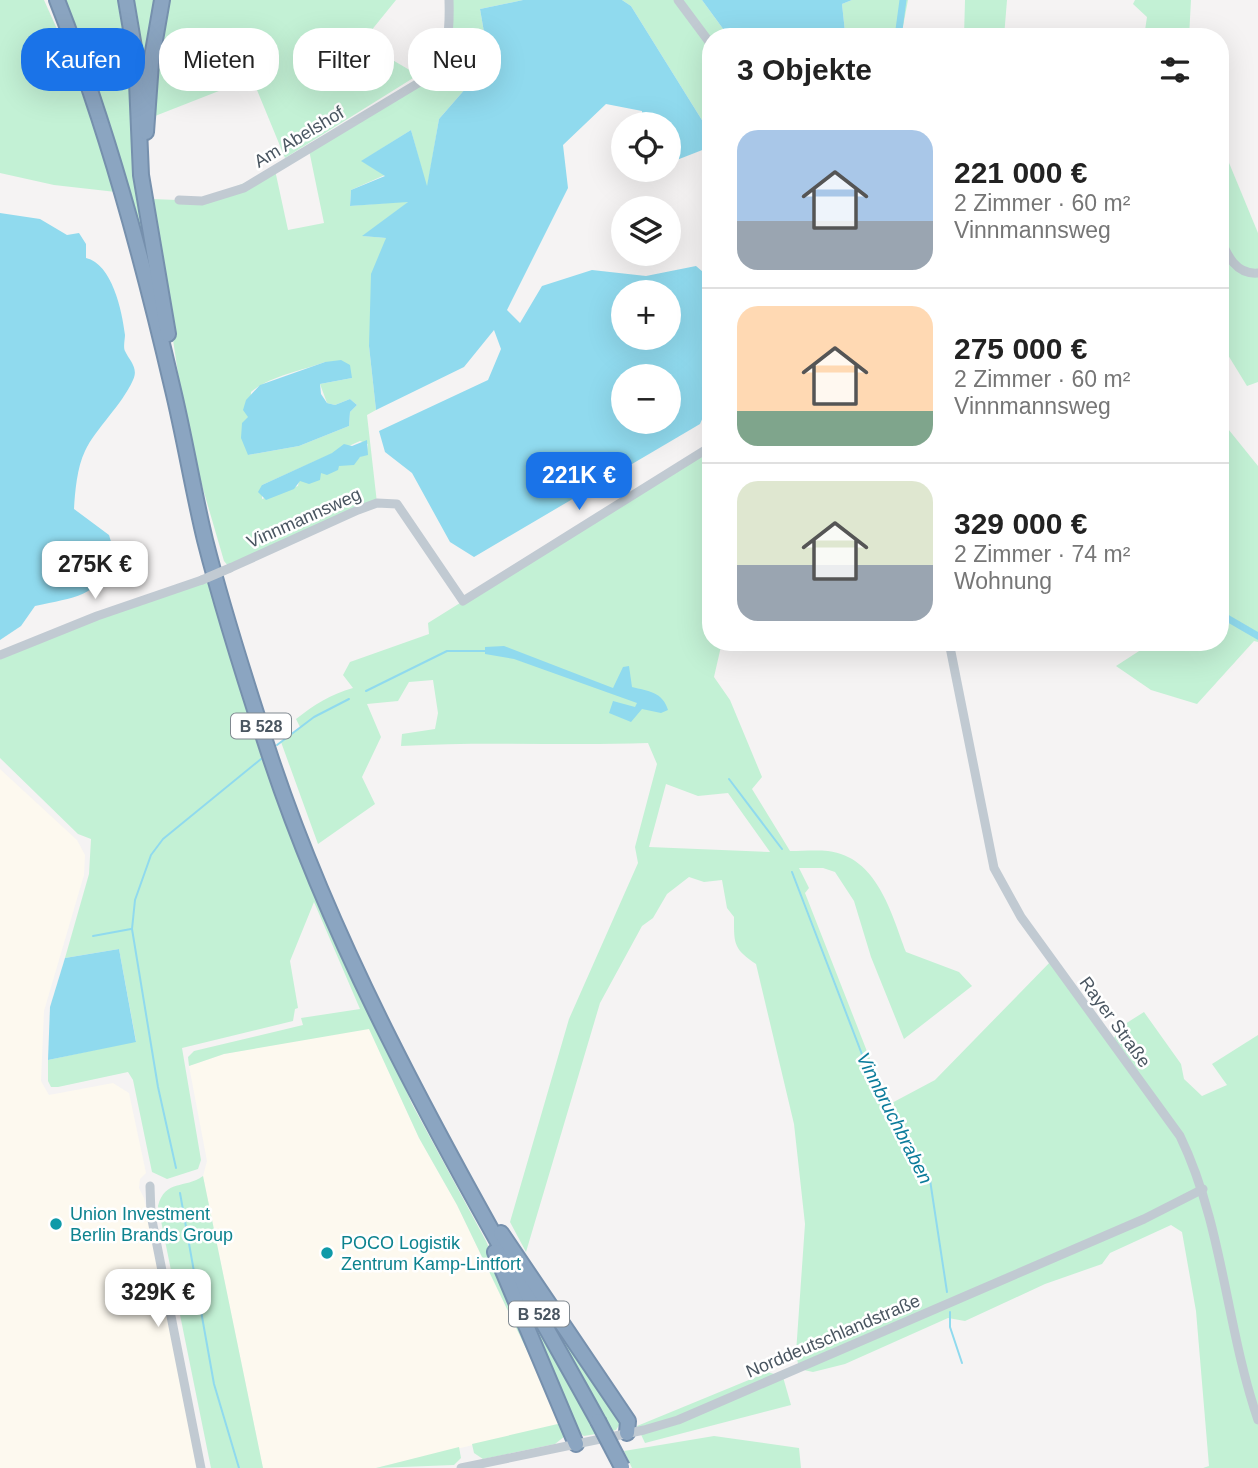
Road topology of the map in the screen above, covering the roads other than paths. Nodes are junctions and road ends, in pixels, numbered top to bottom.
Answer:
1 (57, 0) edge
2 (126, 0) edge
3 (162, 0) edge
4 (449, 0) edge
5 (678, 0) edge
6 (702, 32) edge
7 (179, 200) dead end
8 (150, 224) junction
9 (1229, 258) edge
10 (1258, 274) edge
11 (173, 391) junction
12 (702, 452) edge
13 (951, 651) edge
14 (0, 655) edge
15 (150, 1186) dead end
16 (1203, 1189) junction
17 (479, 1208) junction
18 (1258, 1420) edge
19 (627, 1433) junction
20 (576, 1444) junction
21 (201, 1468) edge
22 (461, 1468) edge
23 (622, 1468) edge

1 - 11 highway
2 - 8 highway
3 - 8 highway
4 - 7 street, Am Abelshof
5 - 6 street
8 - 11 highway
9 - 10 street
11 - 17 highway, B 528
12 - 14 street, Vinnmannsweg, bridge
13 - 16 street, Rayer Straße
15 - 21 street
16 - 18 street, Rayer Straße
16 - 19 street, Norddeutschlandstraße
17 - 19 highway
17 - 20 highway
17 - 23 highway, B 528, bridge
19 - 20 street, Norddeutschlandstraße
20 - 22 street, Norddeutschlandstraße

